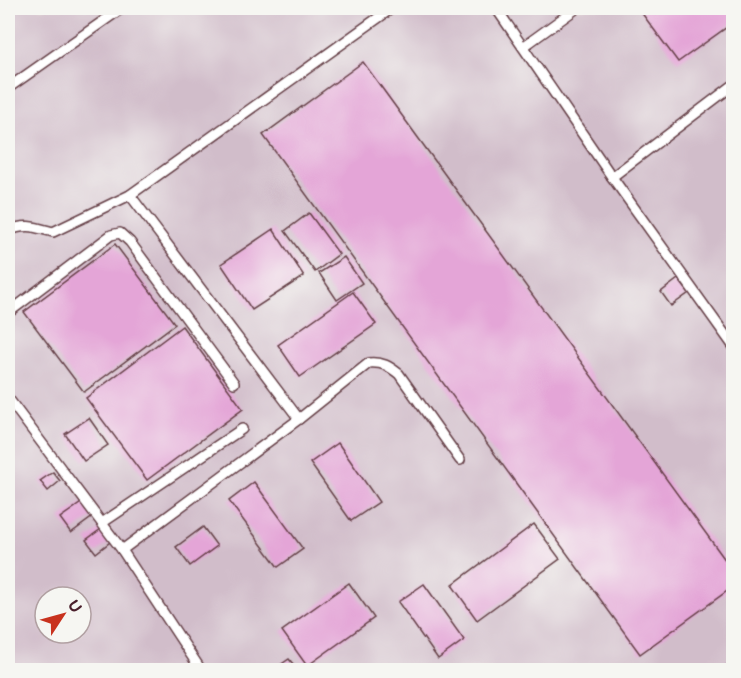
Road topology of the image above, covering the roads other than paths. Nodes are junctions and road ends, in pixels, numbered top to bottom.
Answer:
1 (122, 8) edge
2 (392, 8) edge
3 (496, 8) edge
4 (577, 8) edge
5 (523, 47) junction
6 (732, 86) edge
7 (8, 88) edge
8 (612, 177) junction
9 (129, 195) junction
10 (8, 231) edge
11 (8, 313) edge
12 (734, 347) edge
13 (234, 383) dead end
14 (8, 398) edge
15 (299, 419) junction
16 (242, 429) dead end
17 (460, 460) dead end
18 (102, 523) junction
19 (122, 550) junction
20 (734, 667) edge
21 (201, 670) edge
22 (729, 670) edge

1 - 7 lane
2 - 9 lane
3 - 5 lane
4 - 5 lane
5 - 8 lane
6 - 8 lane
8 - 12 lane
9 - 10 lane
9 - 15 lane
11 - 13 lane
14 - 18 lane
15 - 17 lane
15 - 19 lane
16 - 18 lane
18 - 19 lane
19 - 21 lane
20 - 22 lane

